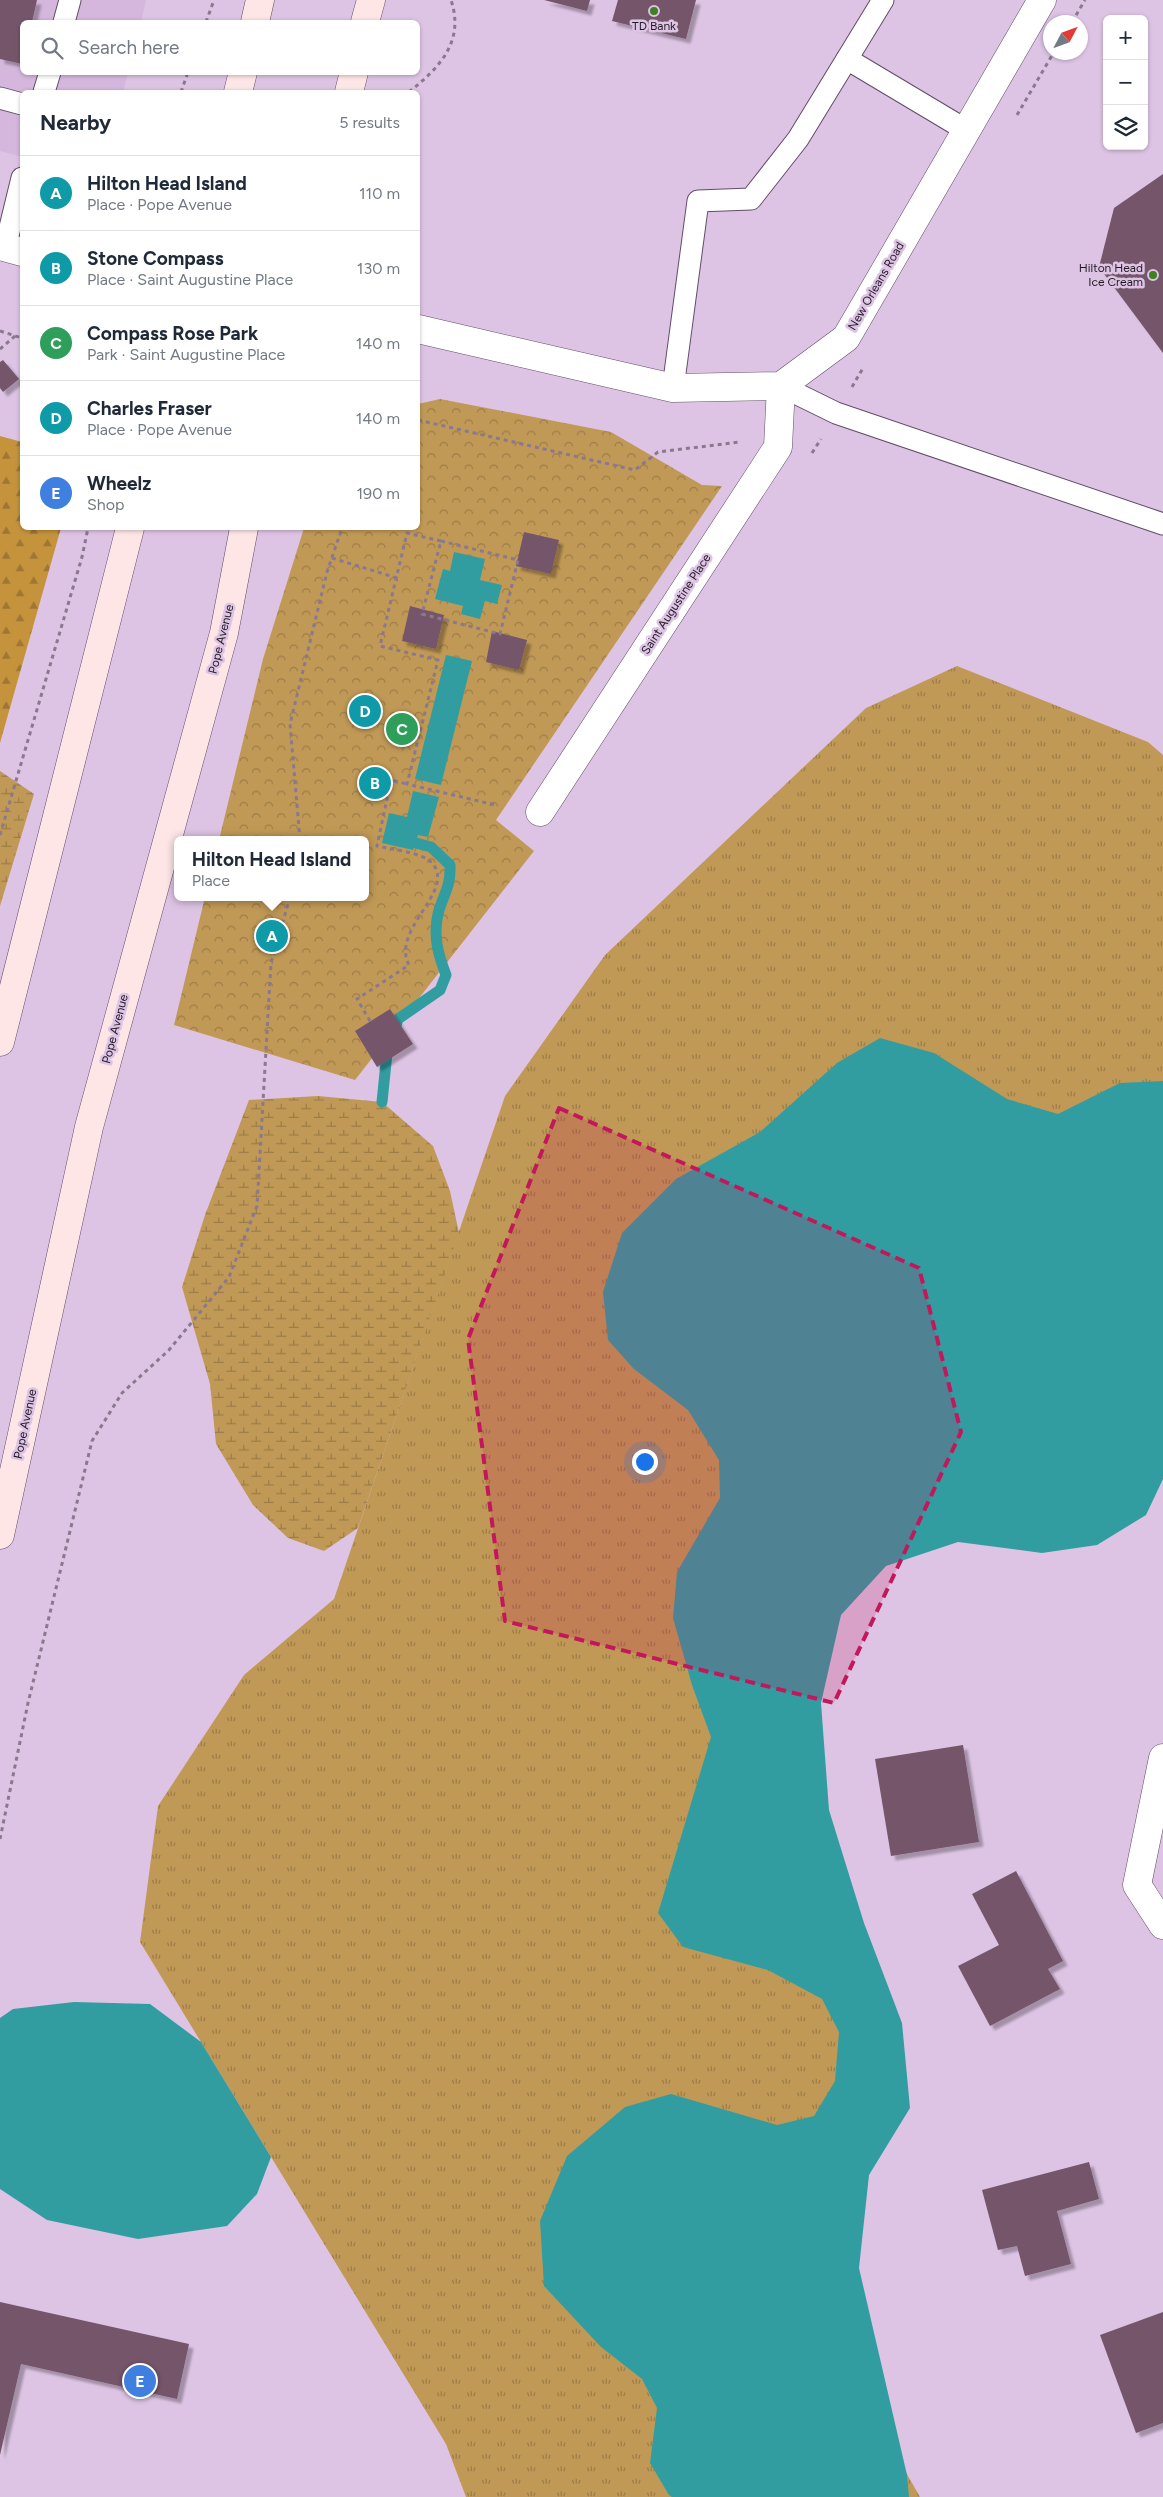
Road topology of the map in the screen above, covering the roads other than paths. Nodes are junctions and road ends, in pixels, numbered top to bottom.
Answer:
1 (70, 0) edge
2 (260, 0) edge
3 (371, 0) edge
4 (883, 0) edge
5 (1042, 0) edge
6 (65, 20) edge
7 (255, 20) edge
8 (366, 20) edge
9 (847, 59) junction
10 (49, 75) edge
11 (242, 75) edge
12 (353, 75) edge
13 (45, 90) edge
14 (238, 90) edge
15 (350, 90) edge
16 (0, 98) edge
17 (20, 103) edge
18 (966, 130) junction
19 (20, 189) edge
20 (9, 249) edge
21 (420, 329) edge
22 (781, 386) junction
23 (673, 388) junction
24 (1163, 524) edge
25 (129, 530) edge
26 (244, 530) edge
27 (540, 812) dead end
28 (0, 1042) edge
29 (0, 1535) edge
30 (1163, 1758) edge
31 (1163, 1925) edge

1 - 6 lane
2 - 7 main road
3 - 8 main road
4 - 9 lane
5 - 18 street, New Orleans Road
9 - 18 lane
9 - 23 lane
10 - 13 lane
11 - 14 main road
12 - 15 main road
16 - 17 lane
18 - 22 street, New Orleans Road
19 - 20 lane
21 - 23 street
22 - 23 street
22 - 24 lane
22 - 27 street, Saint Augustine Place
25 - 28 main road
26 - 29 main road, Pope Avenue
30 - 31 street

